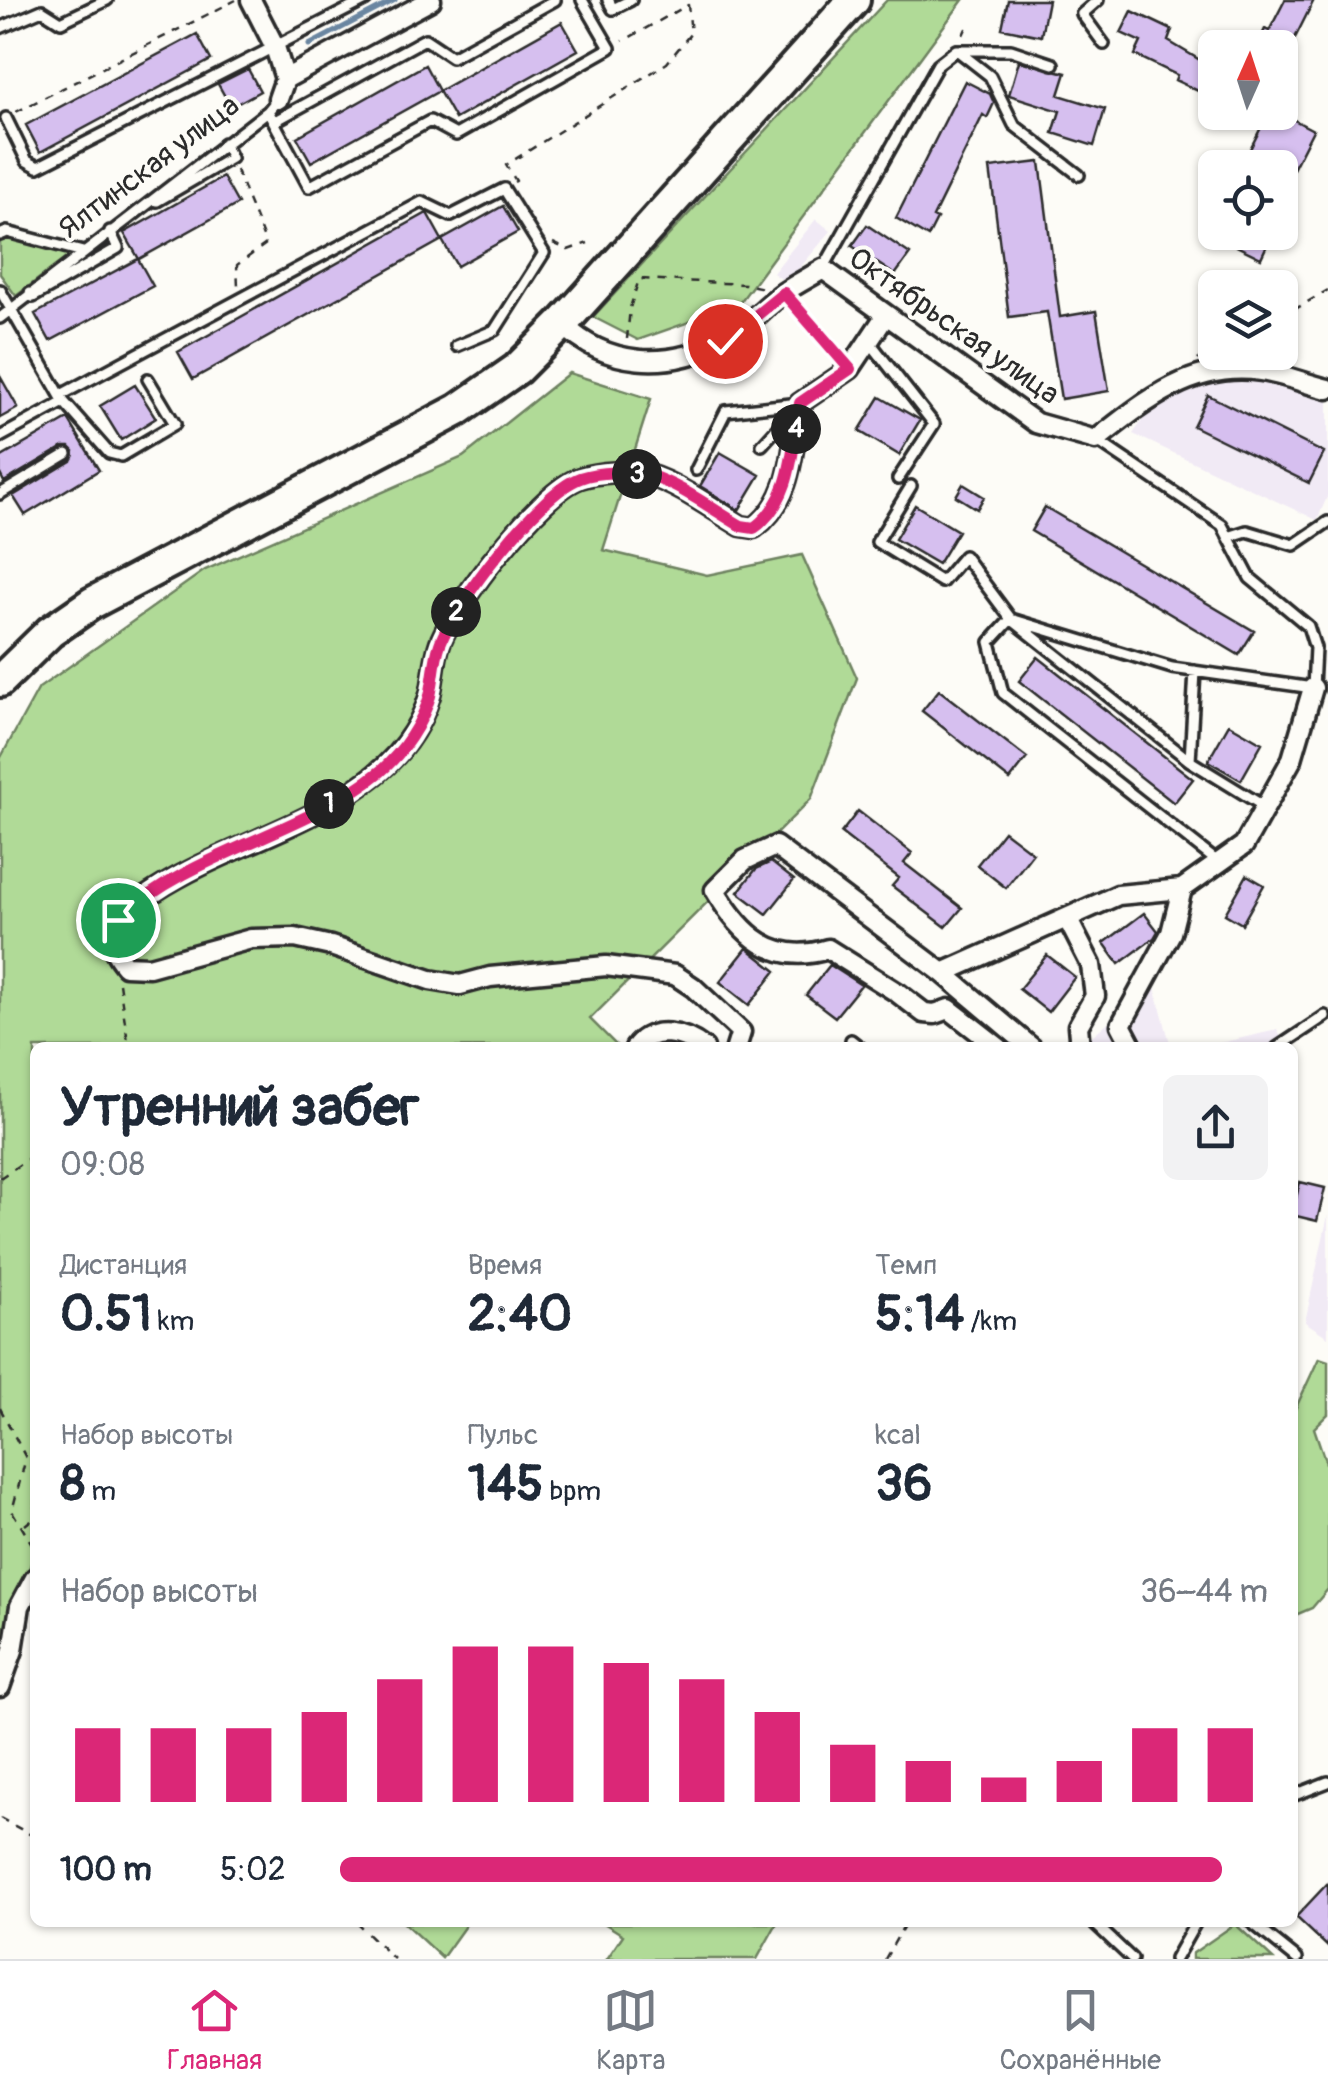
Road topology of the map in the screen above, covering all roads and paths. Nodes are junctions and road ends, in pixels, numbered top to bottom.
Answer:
1 (107, 0) edge
2 (236, 0) edge
3 (251, 0) edge
4 (366, 0) edge
5 (431, 0) edge
6 (555, 0) edge
7 (582, 0) edge
8 (608, 0) edge
9 (631, 0) edge
10 (854, 0) edge
11 (1098, 0) edge
12 (686, 2) edge
13 (0, 28) edge
14 (1104, 44) dead end
15 (274, 47) junction
16 (610, 48) junction
17 (956, 50) junction
18 (1053, 64) dead end
19 (285, 79) junction
20 (273, 105) junction
21 (6, 118) joint
22 (275, 121) junction
23 (224, 143) junction
24 (232, 158) junction
25 (1078, 175) dead end
26 (504, 189) junction
27 (126, 219) junction
28 (110, 231) junction
29 (535, 234) junction
30 (0, 235) edge
31 (588, 243) dead end
32 (83, 252) junction
33 (824, 269) junction
34 (0, 290) edge
35 (1328, 290) edge
36 (30, 293) junction
37 (784, 293) junction
38 (238, 298) junction
39 (12, 308) junction
40 (1298, 308) edge
41 (886, 315) junction
42 (0, 318) edge
43 (562, 324) junction
44 (869, 340) junction
45 (458, 346) dead end
46 (625, 358) junction
47 (850, 369) junction
48 (148, 379) dead end
49 (1328, 390) edge
50 (63, 398) junction
51 (800, 403) junction
52 (0, 437) edge
53 (1096, 440) junction
54 (762, 445) dead end
55 (67, 454) dead end
56 (696, 470) dead end
57 (898, 478) dead end
58 (911, 486) dead end
59 (0, 494) edge
60 (1328, 522) edge
61 (1228, 537) junction
62 (1011, 618) junction
63 (1195, 671) junction
64 (0, 680) edge
65 (1312, 688) junction
66 (1190, 762) junction
67 (1266, 807) junction
68 (1218, 863) junction
69 (1182, 889) junction
70 (1067, 918) junction
71 (114, 952) junction
72 (943, 974) junction
73 (1326, 1016) dead end
74 (851, 1040) dead end
75 (128, 1042) edge
76 (639, 1042) edge
77 (697, 1042) edge
78 (738, 1042) edge
79 (854, 1042) edge
80 (990, 1042) edge
81 (1025, 1042) edge
82 (1079, 1042) edge
83 (1130, 1042) edge
84 (1286, 1042) edge
85 (30, 1157) edge
86 (0, 1178) edge
87 (0, 1408) edge
88 (30, 1521) edge
89 (22, 1527) junction
90 (30, 1541) edge
91 (30, 1587) edge
92 (0, 1687) edge
93 (1328, 1782) edge
94 (1298, 1794) edge
95 (0, 1818) edge
96 (30, 1833) edge
97 (361, 1927) edge
98 (903, 1927) edge
99 (1098, 1927) edge
100 (1193, 1927) edge
101 (1257, 1927) edge
102 (394, 1959) edge
103 (885, 1959) edge
104 (1132, 1959) edge
105 (1175, 1959) edge
106 (1297, 1959) edge

1 - 13 lane
2 - 21 path
3 - 15 street
4 - 15 lane
5 - 19 street
6 - 22 lane
7 - 16 lane
8 - 9 lane
10 - 43 highway
11 - 14 lane
12 - 16 path
12 - 26 path
15 - 19 street
15 - 21 lane
16 - 22 lane
17 - 18 lane
17 - 25 lane
17 - 33 lane
19 - 20 street, Ялтинская улица
20 - 22 lane
20 - 23 lane, Ялтинская улица
23 - 24 lane
23 - 27 lane, Ялтинская улица
24 - 27 lane
24 - 38 path
26 - 29 lane
26 - 38 lane
27 - 28 lane, Ялтинская улица
28 - 32 lane, Ялтинская улица
28 - 36 lane
29 - 31 path
29 - 45 lane
30 - 32 lane
32 - 36 lane, Ялтинская улица
33 - 37 street, Октябрьская улица
33 - 41 street, Октябрьская улица
34 - 39 lane
35 - 40 path
36 - 39 lane, Ялтинская улица
37 - 46 street, Октябрьская улица
37 - 46 path
37 - 47 path
38 - 50 lane
39 - 42 lane, Ялтинская улица
39 - 50 lane
41 - 44 street
41 - 53 street, Октябрьская улица
43 - 46 street, Октябрьская улица
43 - 64 highway
44 - 47 street
44 - 57 lane
47 - 51 street
48 - 50 lane
49 - 53 street
50 - 52 lane
51 - 54 lane
51 - 56 lane
51 - 71 street
53 - 61 lane
55 - 59 lane
58 - 62 lane
60 - 61 lane
61 - 65 lane
62 - 63 lane
62 - 66 lane
62 - 68 lane
63 - 65 lane
63 - 66 lane
65 - 67 street
66 - 67 lane
67 - 68 street
68 - 69 street
69 - 70 street
69 - 83 street
70 - 72 street
70 - 82 street
71 - 75 path
71 - 78 street
72 - 80 street
72 - 81 street
73 - 84 lane
74 - 79 lane
76 - 77 street
85 - 86 path
87 - 89 path
88 - 89 path
89 - 90 path
91 - 92 street
93 - 94 lane
95 - 96 path
97 - 102 path
98 - 103 path
99 - 104 lane
100 - 105 lane
101 - 106 lane

